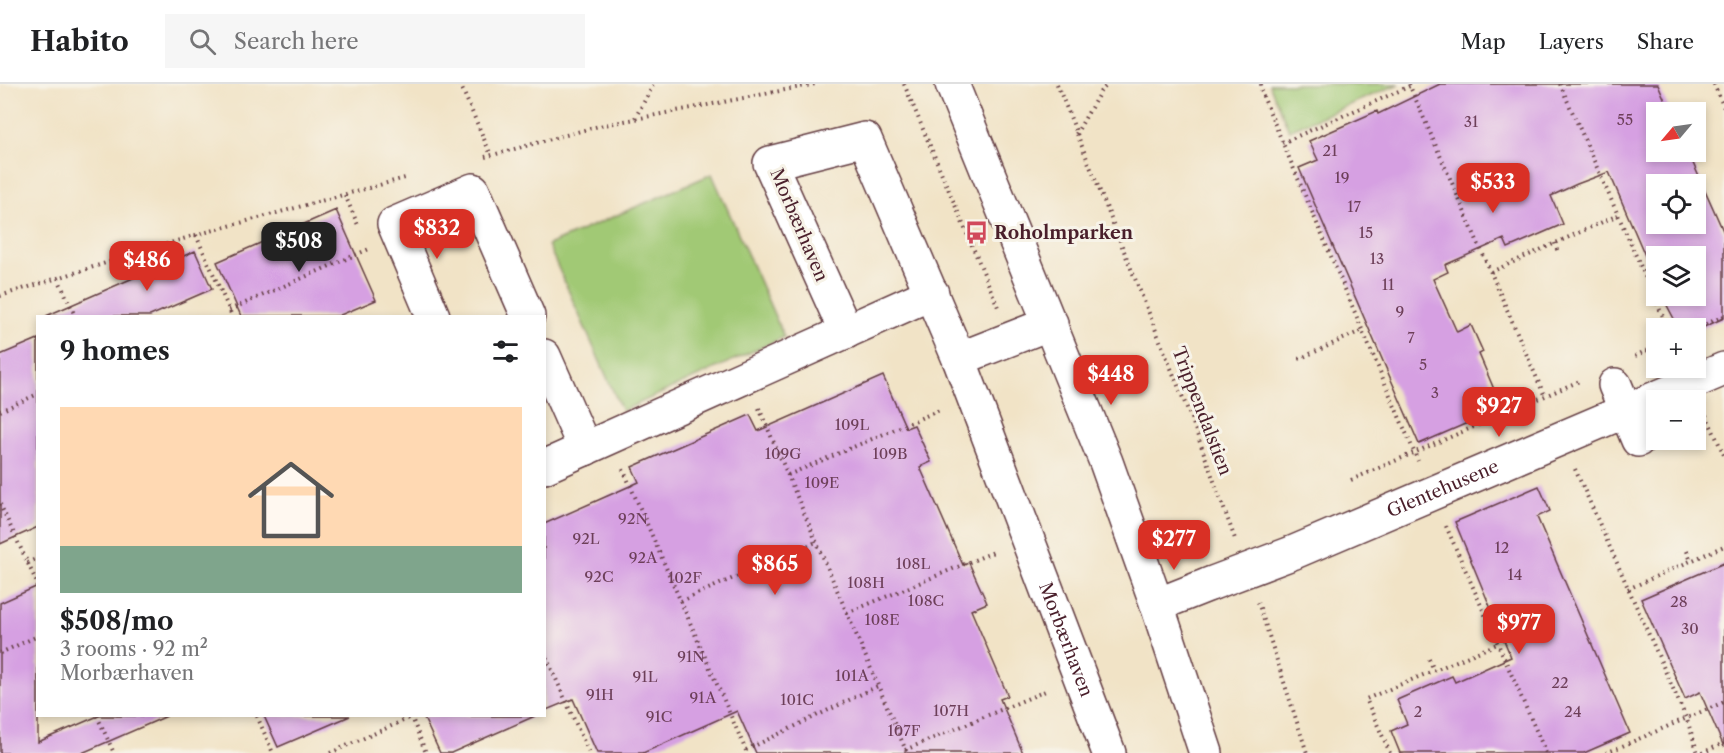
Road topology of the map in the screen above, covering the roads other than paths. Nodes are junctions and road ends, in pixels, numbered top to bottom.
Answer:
1 (952, 84) edge
2 (932, 293) junction
3 (433, 315) edge
4 (528, 315) edge
5 (1051, 323) junction
6 (846, 332) junction
7 (546, 359) edge
8 (959, 359) junction
9 (1724, 369) edge
10 (597, 444) junction
11 (546, 467) edge
12 (1158, 605) junction
13 (1108, 753) edge
14 (1206, 753) edge

1 - 5 street
2 - 6 street
2 - 6 street, Morbærhaven
2 - 8 street, Morbærhaven
3 - 4 street
5 - 8 street
5 - 12 street
6 - 10 street
7 - 10 street
8 - 13 street, Morbærhaven
9 - 12 street, Glentehusene, bridge
10 - 11 street
12 - 14 street

